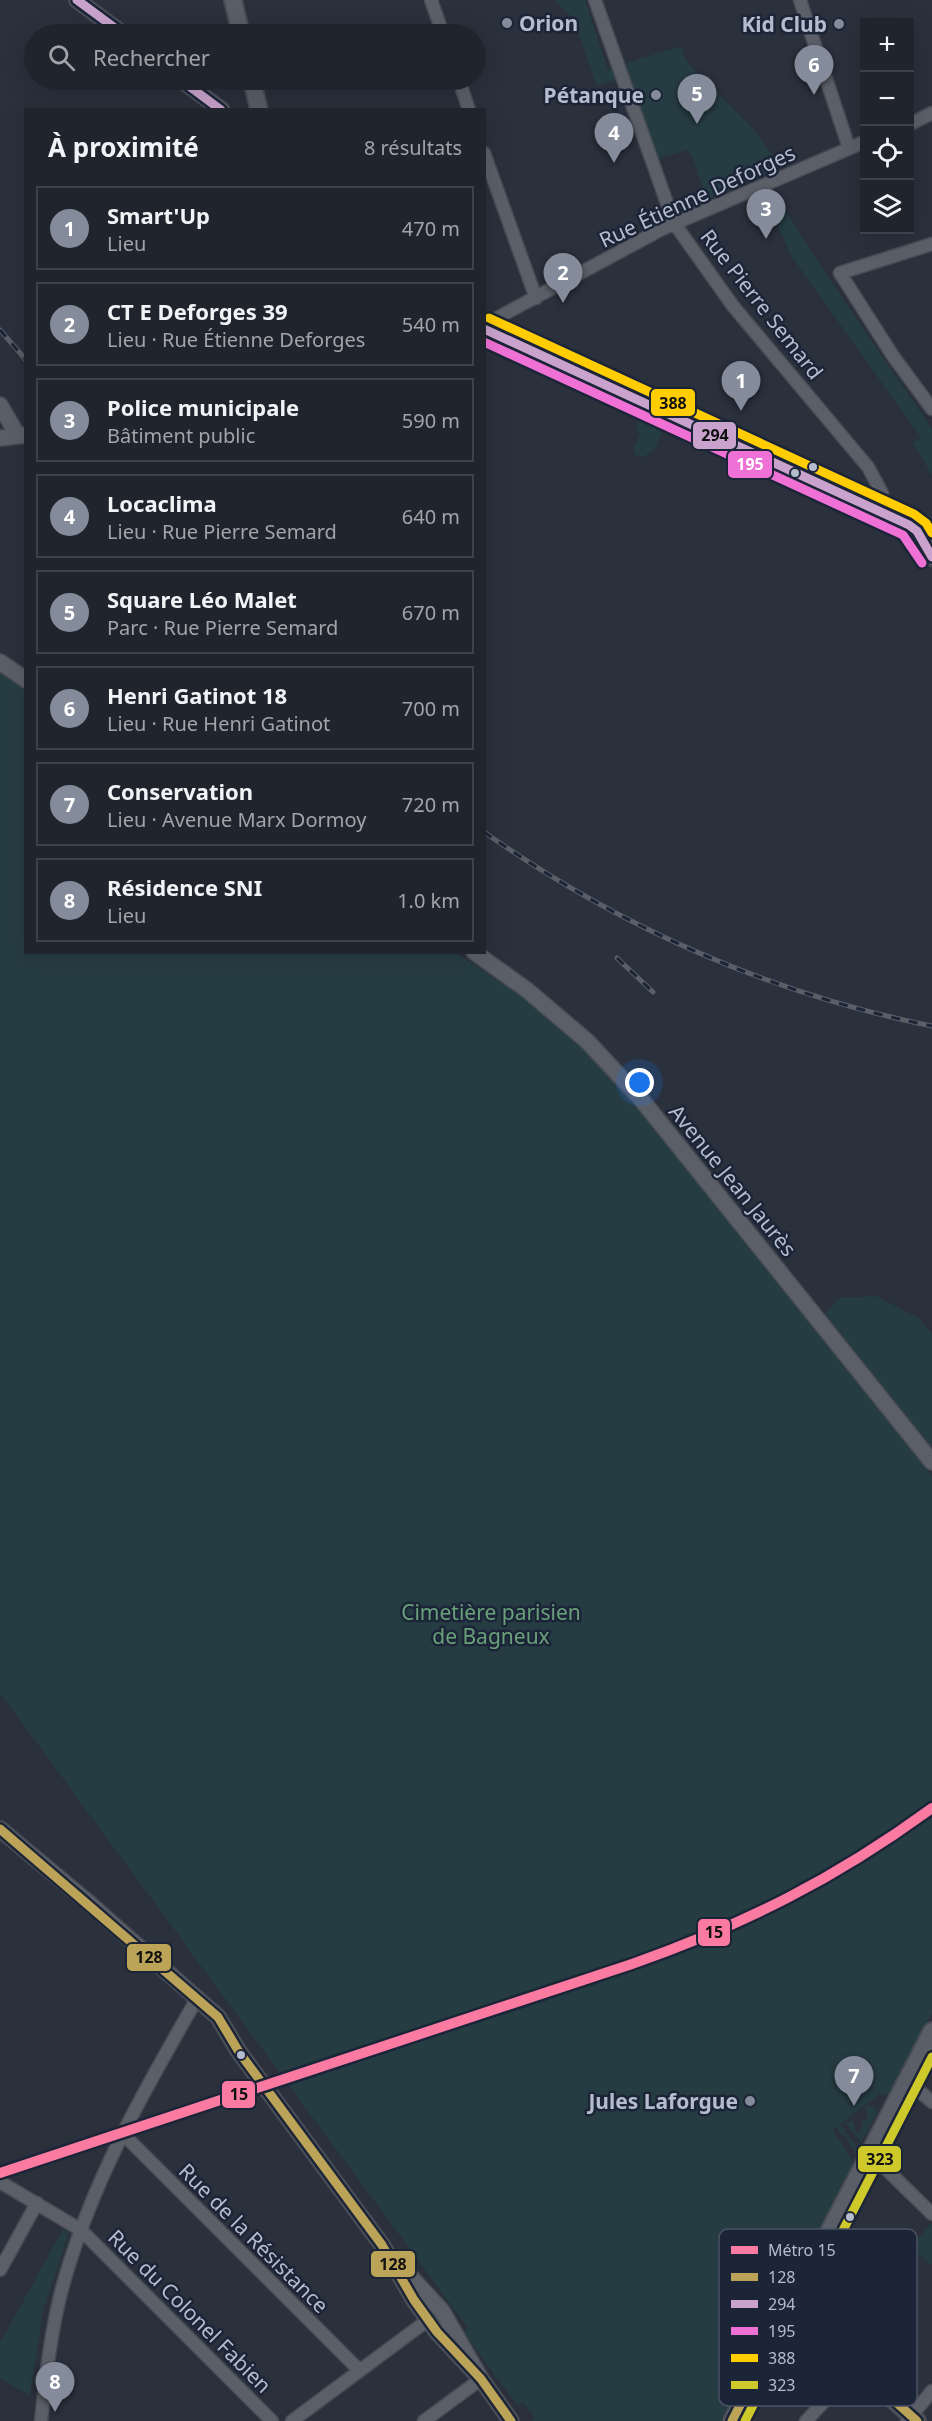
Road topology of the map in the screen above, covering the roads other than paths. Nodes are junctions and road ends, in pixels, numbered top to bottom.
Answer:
1 (77, 0) edge
2 (233, 0) edge
3 (431, 0) edge
4 (595, 0) edge
5 (801, 6) edge
6 (109, 24) edge
7 (239, 24) edge
8 (439, 24) edge
9 (195, 90) edge
10 (254, 90) edge
11 (462, 90) edge
12 (219, 108) edge
13 (259, 108) edge
14 (468, 108) edge
15 (932, 113) edge
16 (914, 122) edge
17 (860, 143) edge
18 (849, 147) junction
19 (486, 159) edge
20 (674, 224) junction
21 (932, 244) edge
22 (536, 298) junction
23 (486, 326) edge
24 (486, 328) edge
25 (0, 405) edge
26 (932, 409) edge
27 (22, 435) edge
28 (0, 438) edge
29 (875, 503) junction
30 (932, 528) edge
31 (930, 545) edge
32 (0, 662) edge
33 (24, 679) edge
34 (477, 954) edge
35 (932, 1462) edge
36 (0, 1830) edge
37 (61, 1881) junction
38 (194, 2004) junction
39 (932, 2031) edge
40 (239, 2052) junction
41 (907, 2080) junction
42 (932, 2102) edge
43 (122, 2133) junction
44 (868, 2156) junction
45 (0, 2182) edge
46 (37, 2204) junction
47 (932, 2214) edge
48 (830, 2229) edge
49 (81, 2230) junction
50 (382, 2245) junction
51 (4, 2253) edge
52 (0, 2270) edge
53 (428, 2320) junction
54 (358, 2370) junction
55 (481, 2379) junction
56 (932, 2391) edge
57 (740, 2406) edge
58 (820, 2406) edge
59 (898, 2406) edge
60 (912, 2419) edge
61 (40, 2421) edge
62 (272, 2421) edge
63 (292, 2421) edge
64 (424, 2421) edge
65 (511, 2421) edge
66 (732, 2421) edge
67 (806, 2421) edge

1 - 6 street
2 - 7 main road
3 - 8 street
4 - 20 street, Rue Pierre Semard
5 - 18 street
9 - 12 street
10 - 13 main road
11 - 14 street
15 - 16 street
17 - 18 street, Rue Étienne Deforges
18 - 20 street, Rue Étienne Deforges
19 - 22 street
20 - 22 street, Rue Étienne Deforges
20 - 29 street, Rue Pierre Semard
21 - 26 street
22 - 23 street, Rue Étienne Deforges
24 - 29 main road
25 - 27 street
27 - 28 street
29 - 30 main road
29 - 31 main road
32 - 33 street
34 - 35 street, Avenue Jean Jaurès
36 - 37 street
37 - 38 street
37 - 40 street
38 - 40 street
38 - 43 street
39 - 41 main road
40 - 50 street
41 - 42 street
41 - 44 main road
43 - 49 street
43 - 54 street, Rue de la Résistance
44 - 47 street
44 - 48 main road
45 - 46 street, Rue du Colonel Fabien
46 - 49 street, Rue du Colonel Fabien
46 - 51 street
49 - 61 street
49 - 62 street, Rue du Colonel Fabien
50 - 53 street
50 - 55 street
51 - 52 street
53 - 54 street
53 - 55 street
54 - 63 street
55 - 64 street
55 - 65 street
56 - 60 street
57 - 66 main road
58 - 67 street
59 - 60 main road

